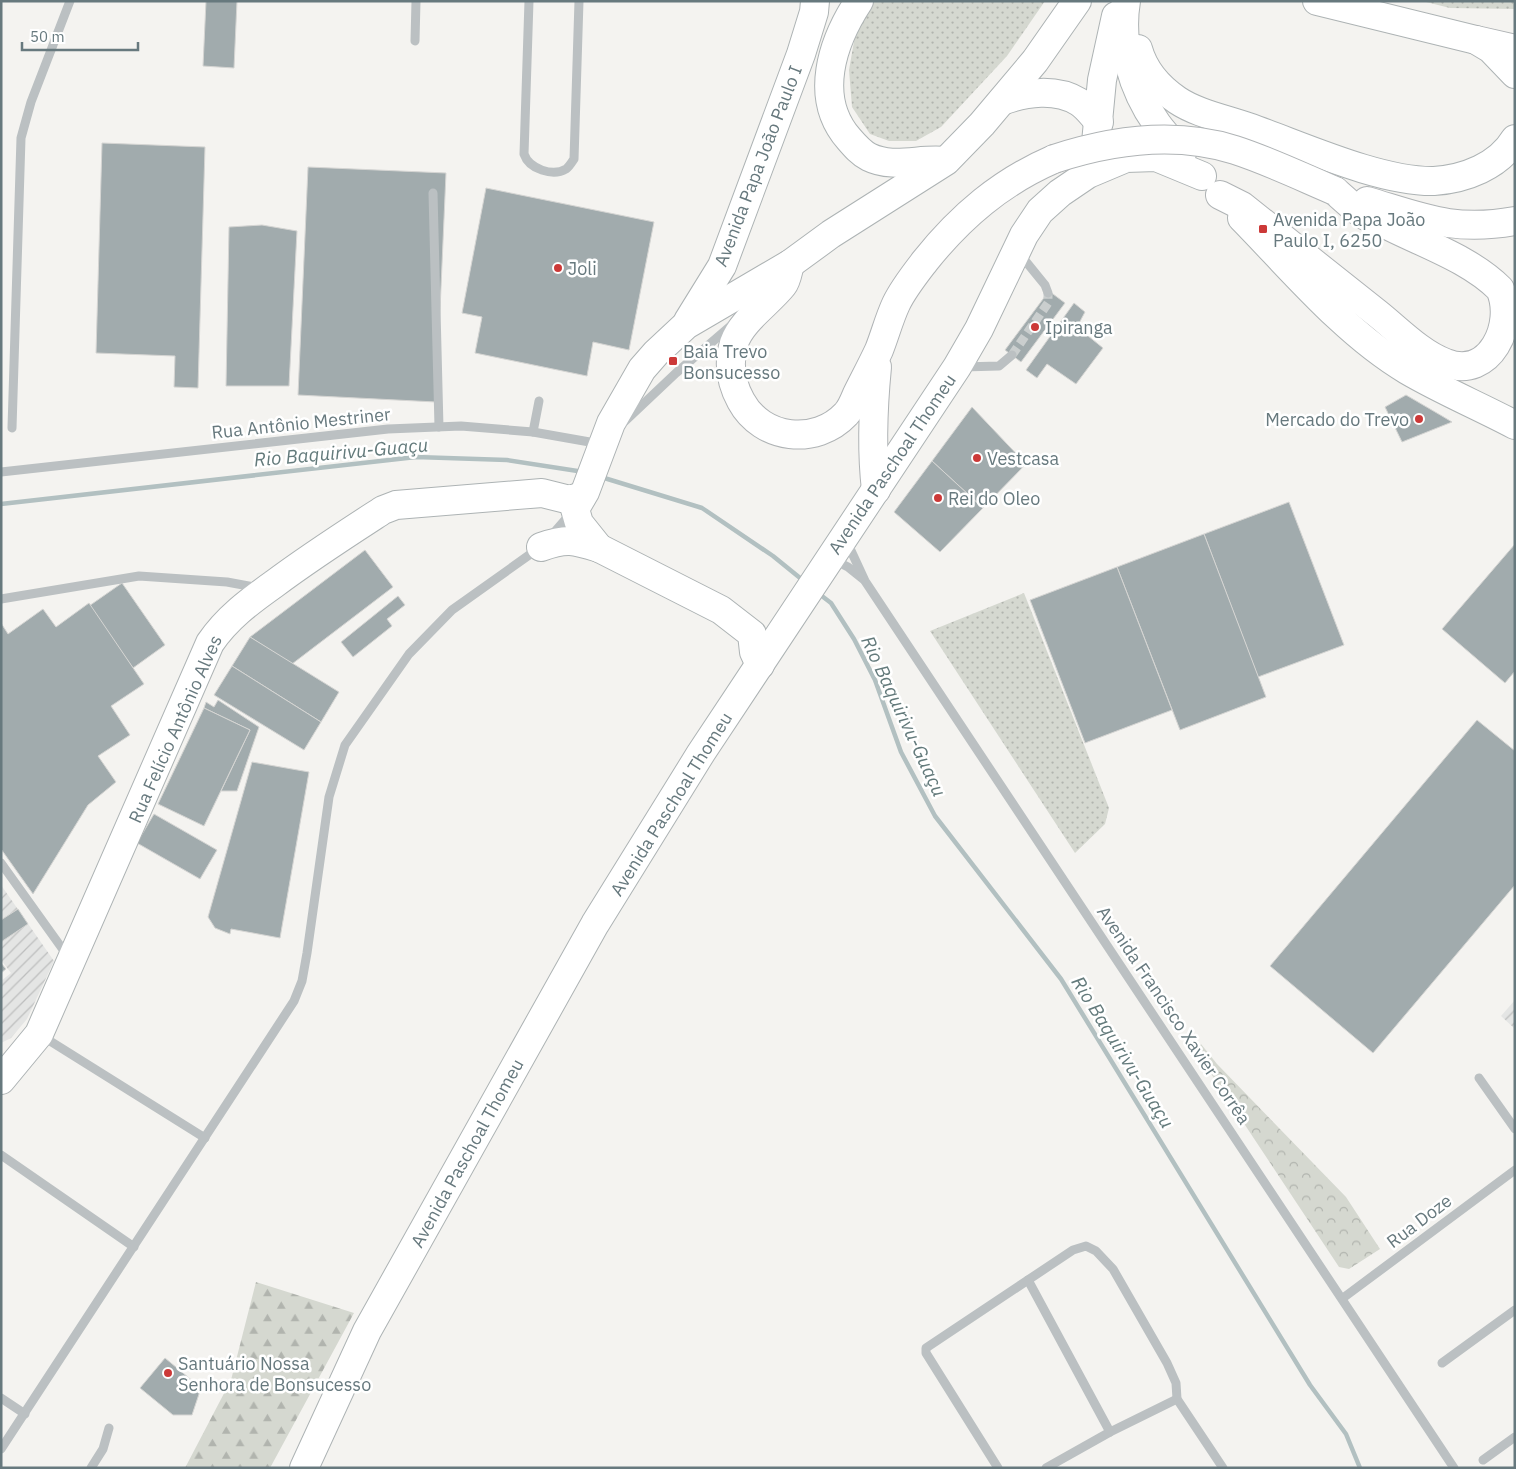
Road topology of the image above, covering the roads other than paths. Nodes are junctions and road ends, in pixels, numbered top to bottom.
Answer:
1 (70, 1) edge
2 (416, 1) edge
3 (529, 1) edge
4 (579, 1) edge
5 (815, 1) edge
6 (859, 1) edge
7 (1077, 1) edge
8 (1317, 1) edge
9 (1123, 8) edge
10 (1476, 40) junction
11 (415, 41) dead end
12 (1515, 48) edge
13 (1515, 74) edge
14 (1002, 101) junction
15 (1099, 122) junction
16 (1515, 138) edge
17 (946, 161) junction
18 (1088, 174) junction
19 (1211, 185) junction
20 (1335, 190) junction
21 (433, 193) dead end
22 (1515, 221) edge
23 (1016, 250) junction
24 (790, 264) junction
25 (1048, 293) dead end
26 (686, 324) junction
27 (879, 350) junction
28 (1012, 355) tunnel mouth
29 (957, 367) junction
30 (538, 401) dead end
31 (1515, 425) edge
32 (439, 427) junction
33 (12, 428) dead end
34 (533, 432) junction
35 (602, 448) junction
36 (1, 472) edge
37 (876, 490) junction
38 (580, 499) junction
39 (844, 536) junction
40 (541, 547) junction
41 (599, 548) junction
42 (825, 566) junction
43 (865, 581) junction
44 (266, 589) junction
45 (1, 599) edge
46 (721, 610) junction
47 (795, 613) junction
48 (760, 665) junction
49 (1, 863) edge
50 (72, 962) junction
51 (39, 1034) junction
52 (1479, 1078) dead end
53 (1, 1080) edge
54 (1515, 1129) edge
55 (205, 1138) junction
56 (1, 1155) edge
57 (1515, 1170) edge
58 (134, 1248) junction
59 (1028, 1280) junction
60 (1343, 1298) junction
61 (1515, 1310) edge
62 (1442, 1363) dead end
63 (1, 1398) edge
64 (1177, 1399) junction
65 (26, 1414) junction
66 (108, 1428) dead end
67 (1110, 1432) junction
68 (1515, 1437) edge
69 (1, 1449) edge
70 (1483, 1460) dead end
71 (91, 1468) edge
72 (304, 1468) edge
73 (998, 1468) edge
74 (1046, 1468) edge
75 (1223, 1468) edge
76 (1454, 1468) edge

1 - 33 street
2 - 11 street
3 - 4 street
5 - 26 main road, Avenida Papa João Paulo I
6 - 17 main road
7 - 14 main road
8 - 10 main road
9 - 15 main road
9 - 16 main road
9 - 19 main road
10 - 12 main road
10 - 13 main road
14 - 15 main road
14 - 17 main road
15 - 18 main road
17 - 24 main road
18 - 19 main road
18 - 23 main road, Avenida Paschoal Thomeu
19 - 20 main road
19 - 31 main road
20 - 22 main road
20 - 27 main road, bridge
21 - 32 street
23 - 25 street
23 - 29 main road, Avenida Paschoal Thomeu
24 - 26 main road
24 - 27 main road
24 - 35 street
26 - 35 main road
27 - 37 main road
28 - 29 street
29 - 37 main road, Avenida Paschoal Thomeu
30 - 34 street
32 - 34 street, Rua Antônio Mestriner
32 - 36 street, Rua Antônio Mestriner
34 - 35 street, Rua Antônio Mestriner
35 - 38 main road
37 - 39 main road, Avenida Paschoal Thomeu
38 - 40 street
38 - 41 main road
38 - 44 main road, Rua Felício Antônio Alves
39 - 42 main road, Avenida Paschoal Thomeu
39 - 43 street, Avenida Francisco Xavier Corrêa
40 - 41 main road
40 - 55 street
41 - 46 main road
42 - 43 street, Avenida Francisco Xavier Corrêa
42 - 47 main road, Avenida Paschoal Thomeu
43 - 60 street, Avenida Francisco Xavier Corrêa
44 - 45 street
44 - 50 main road, Rua Felício Antônio Alves
46 - 47 main road
46 - 48 main road
47 - 48 main road, Avenida Paschoal Thomeu
48 - 72 main road, Avenida Paschoal Thomeu
49 - 50 street
50 - 51 main road, Rua Felício Antônio Alves
51 - 53 main road, Rua Felício Antônio Alves
51 - 55 street
52 - 54 street
55 - 58 street
56 - 58 street
57 - 60 street, Rua Doze
58 - 65 street
59 - 64 street
59 - 67 street
59 - 73 street
60 - 76 street, Avenida Francisco Xavier Corrêa
61 - 62 street
63 - 65 street
64 - 67 street
64 - 75 street
65 - 69 street
66 - 71 street
67 - 74 street
68 - 70 street

